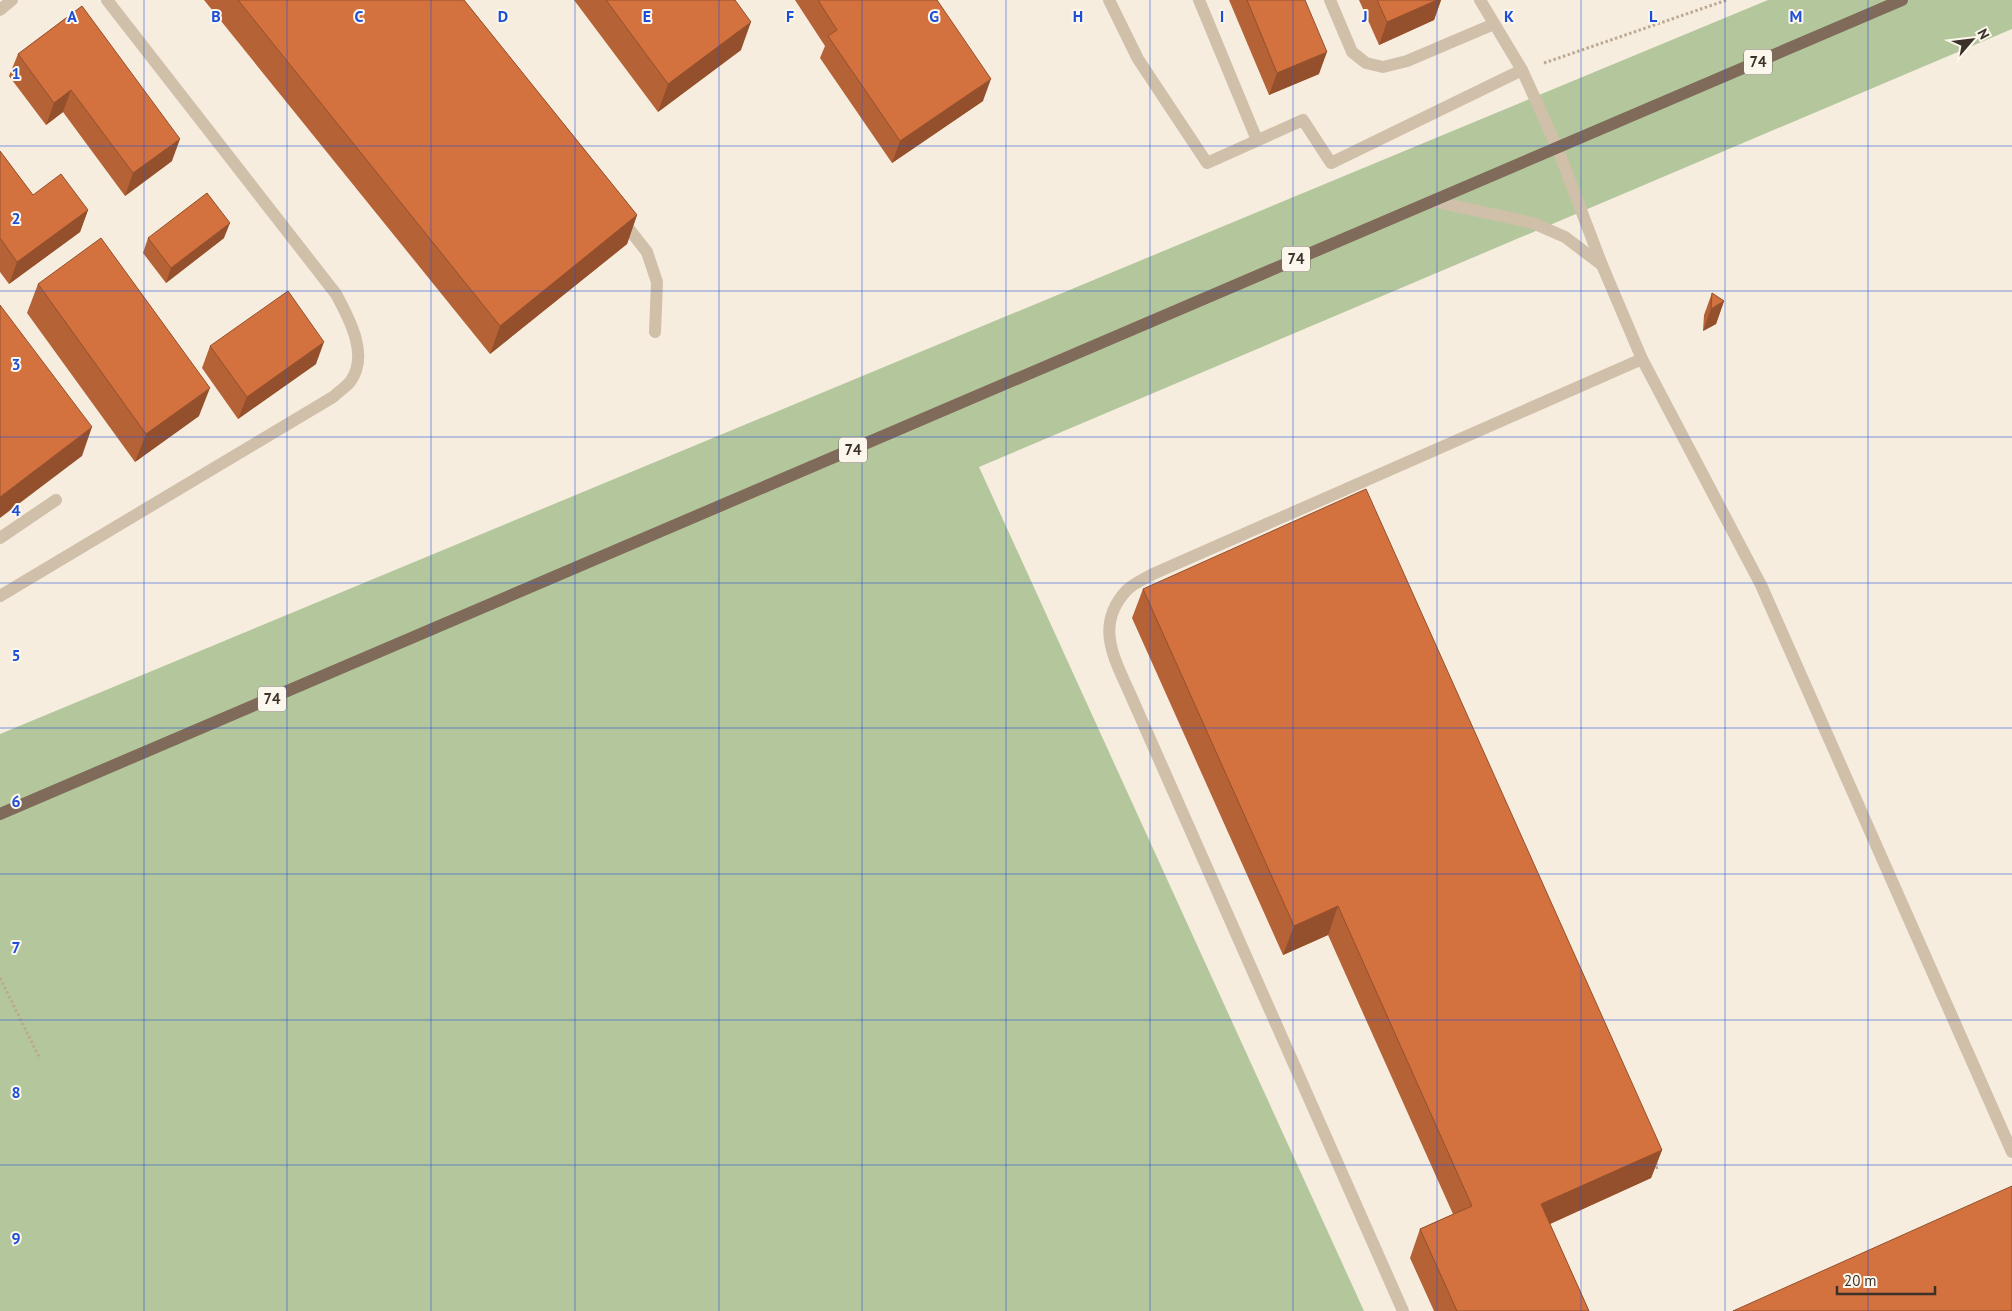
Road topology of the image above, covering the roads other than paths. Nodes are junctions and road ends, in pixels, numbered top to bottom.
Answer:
1 (12, 0) edge
2 (108, 0) edge
3 (1109, 0) edge
4 (1200, 0) edge
5 (1330, 0) edge
6 (1480, 0) edge
7 (1902, 0) edge
8 (0, 10) edge
9 (1494, 24) junction
10 (1522, 70) junction
11 (1257, 140) junction
12 (1558, 147) junction
13 (1432, 201) junction
14 (617, 214) edge
15 (1602, 265) junction
16 (655, 332) dead end
17 (1642, 359) junction
18 (56, 500) dead end
19 (0, 538) edge
20 (0, 596) edge
21 (0, 814) edge
22 (2012, 1152) edge
23 (1403, 1311) edge

1 - 8 street
2 - 20 street
3 - 11 street
4 - 11 street
5 - 9 street
6 - 9 street
7 - 12 main road, 74
9 - 10 street
10 - 11 street
10 - 12 street
12 - 13 main road, 74
12 - 15 street
13 - 15 street
13 - 21 main road, 74
14 - 16 street
15 - 17 street
17 - 22 street
17 - 23 street
18 - 19 street

